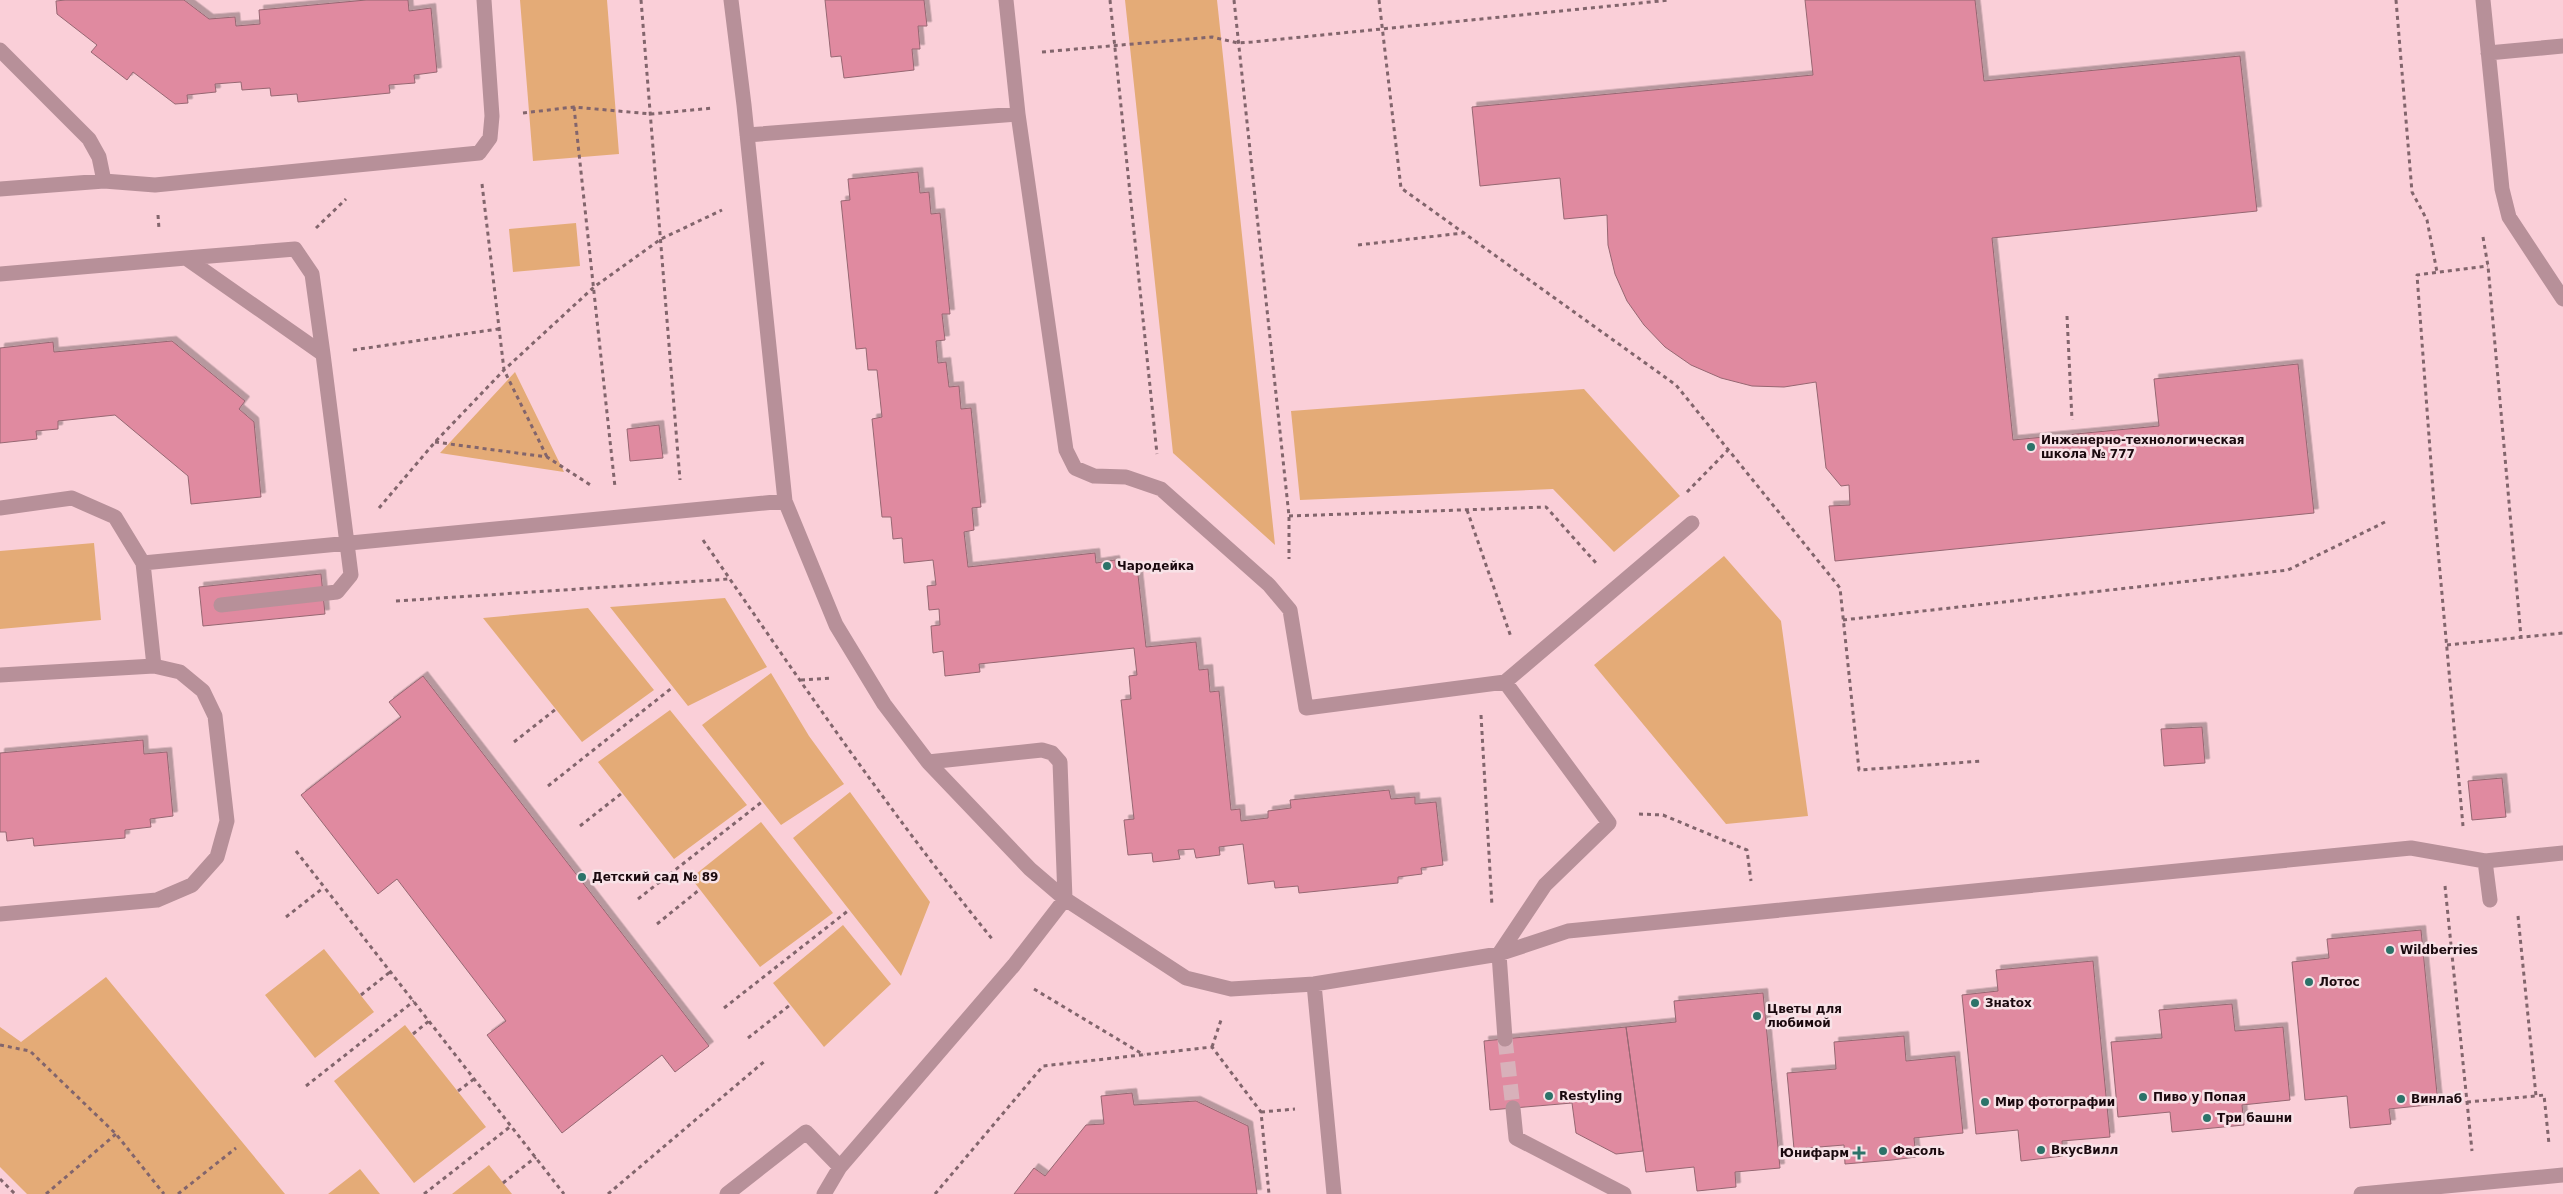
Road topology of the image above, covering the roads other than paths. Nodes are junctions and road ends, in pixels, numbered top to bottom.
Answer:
1 (484, 0) edge
2 (731, 0) edge
3 (1006, 0) edge
4 (2483, 0) edge
5 (2563, 46) edge
6 (0, 50) edge
7 (2488, 53) junction
8 (1018, 114) junction
9 (748, 135) junction
10 (104, 181) junction
11 (0, 189) edge
12 (186, 258) junction
13 (0, 274) edge
14 (2563, 299) edge
15 (323, 354) junction
16 (785, 502) junction
17 (0, 508) edge
18 (1692, 523) dead end
19 (348, 544) junction
20 (143, 563) junction
21 (221, 605) dead end
22 (154, 666) junction
23 (0, 675) edge
24 (1505, 682) junction
25 (928, 762) junction
26 (2563, 853) edge
27 (2485, 861) junction
28 (1065, 899) junction
29 (2490, 900) dead end
30 (0, 914) edge
31 (1499, 954) junction
32 (1314, 984) junction
33 (1505, 1039) tunnel mouth
34 (1514, 1108) tunnel mouth
35 (840, 1167) junction
36 (2563, 1175) edge
37 (727, 1194) edge
38 (824, 1194) edge
39 (1334, 1194) edge
40 (1624, 1194) edge
41 (2361, 1194) edge

1 - 10 lane
2 - 9 lane
3 - 8 lane
4 - 7 lane
5 - 7 lane
6 - 10 lane
7 - 14 lane
8 - 9 lane
8 - 24 lane
9 - 16 lane
10 - 11 lane
12 - 13 lane
12 - 15 lane
12 - 15 lane
15 - 19 lane
16 - 19 lane
16 - 25 lane
17 - 20 lane
18 - 24 lane
19 - 20 lane
19 - 21 lane
20 - 22 lane
22 - 23 lane
22 - 30 lane
24 - 31 lane
25 - 28 lane
25 - 28 lane
26 - 27 lane
27 - 29 lane
27 - 31 lane
28 - 32 lane
28 - 35 lane
31 - 32 lane
31 - 33 lane
32 - 39 lane
34 - 40 lane
35 - 37 lane
35 - 38 lane
36 - 41 lane

